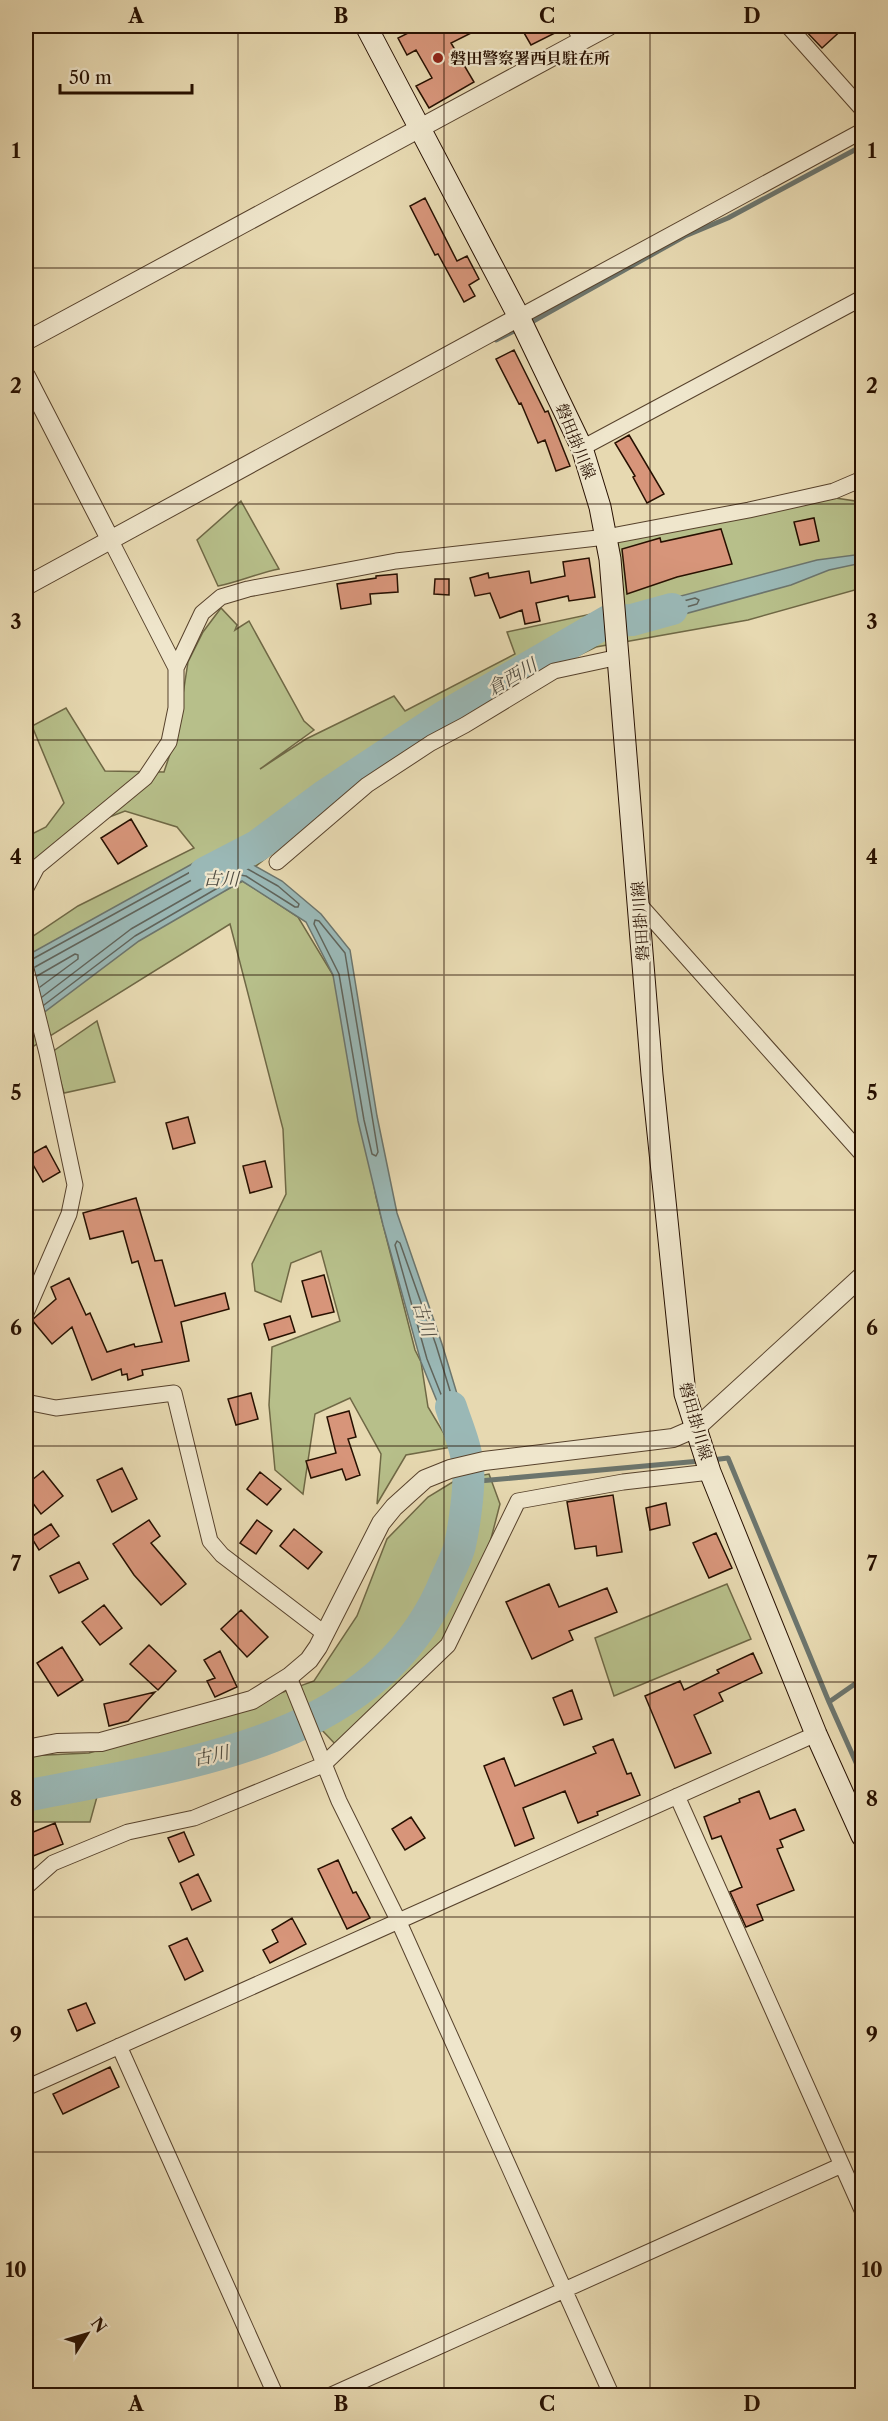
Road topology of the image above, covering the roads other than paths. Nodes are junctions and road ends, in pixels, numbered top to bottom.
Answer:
1 (366, 26) edge
2 (609, 26) edge
3 (788, 26) edge
4 (578, 33) edge
5 (862, 109) edge
6 (421, 128) junction
7 (862, 131) edge
8 (862, 298) edge
9 (519, 317) junction
10 (26, 341) edge
11 (26, 376) edge
12 (582, 448) junction
13 (862, 480) edge
14 (606, 537) junction
15 (111, 541) junction
16 (26, 586) edge
17 (619, 657) junction
18 (176, 668) junction
19 (277, 862) dead end
20 (26, 885) edge
21 (639, 904) junction
22 (26, 969) edge
23 (862, 1154) edge
24 (862, 1276) edge
25 (26, 1312) edge
26 (26, 1402) edge
27 (696, 1428) junction
28 (710, 1472) junction
29 (324, 1633) junction
30 (291, 1681) junction
31 (816, 1734) junction
32 (26, 1749) edge
33 (324, 1765) junction
34 (677, 1796) junction
35 (862, 1836) edge
36 (26, 1887) edge
37 (398, 1920) junction
38 (119, 2046) junction
39 (26, 2088) edge
40 (842, 2165) junction
41 (862, 2210) edge
42 (564, 2289) junction
43 (276, 2396) edge
44 (329, 2396) edge
45 (612, 2396) edge

1 - 6 main road, 磐田掛川線
2 - 4 street
3 - 5 street
4 - 6 street
6 - 9 main road, 磐田掛川線
6 - 10 street
7 - 9 street
8 - 12 street
9 - 12 main road, 磐田掛川線
9 - 15 street
11 - 15 street
12 - 14 main road, 磐田掛川線
13 - 14 street
14 - 17 main road, 磐田掛川線
14 - 18 street
15 - 16 street
15 - 18 street
17 - 19 street
17 - 21 main road, 磐田掛川線
18 - 20 street
21 - 23 street
21 - 27 main road, 磐田掛川線
22 - 25 street
24 - 27 street
26 - 29 street
27 - 28 main road, 磐田掛川線
27 - 29 street
28 - 31 main road, 磐田掛川線
28 - 33 street
29 - 30 street
30 - 32 street
30 - 33 street
31 - 34 street
31 - 35 main road, 磐田掛川線
33 - 36 street
33 - 37 street
34 - 37 street
34 - 40 street
37 - 38 street
37 - 42 street
38 - 39 street
38 - 43 street
40 - 41 street
40 - 42 street
42 - 44 street
42 - 45 street

